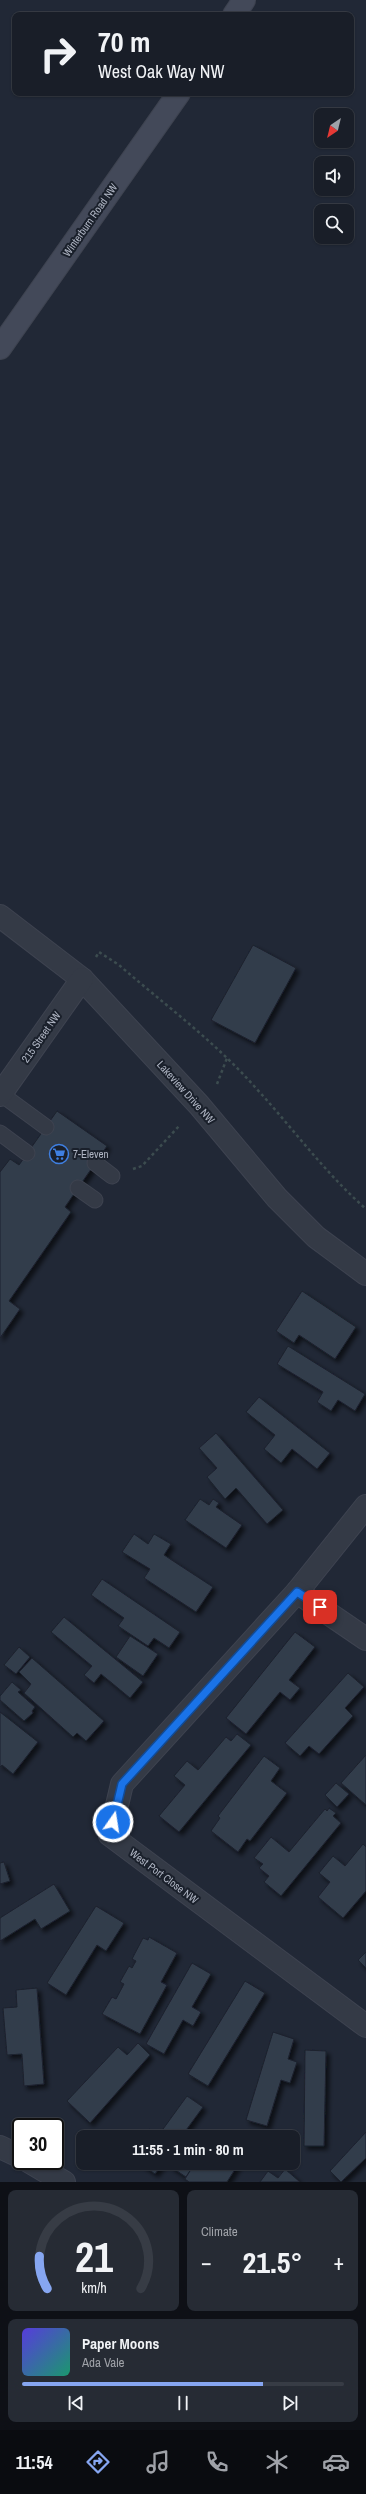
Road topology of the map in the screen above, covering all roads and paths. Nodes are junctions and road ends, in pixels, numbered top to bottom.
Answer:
1 (244, 0) edge
2 (236, 12) edge
3 (177, 96) edge
4 (0, 348) edge
5 (0, 916) edge
6 (82, 979) junction
7 (227, 1058) junction
8 (0, 1094) edge
9 (199, 1105) junction
10 (46, 1127) dead end
11 (0, 1134) edge
12 (27, 1153) dead end
13 (95, 1163) dead end
14 (112, 1176) joint
15 (78, 1188) dead end
16 (95, 1200) dead end
17 (366, 1209) edge
18 (366, 1274) edge
19 (366, 1506) edge
20 (297, 1592) junction
21 (366, 1639) edge
22 (366, 2026) edge
23 (0, 2147) edge
24 (12, 2153) edge
25 (43, 2170) edge
26 (64, 2182) edge

1 - 2 main road
3 - 4 main road, Winterburn Road NW
5 - 6 street, Lakeview Drive NW
6 - 7 path
6 - 8 street, 215 Street NW
6 - 9 street, Lakeview Drive NW
7 - 9 path
7 - 17 path
8 - 10 lane
9 - 14 path
9 - 18 street, Lakeview Drive NW
11 - 12 lane
13 - 14 lane
15 - 16 lane
19 - 20 street, West Port Close NW
20 - 21 street
20 - 22 street, West Port Close NW
23 - 24 street
25 - 26 street

